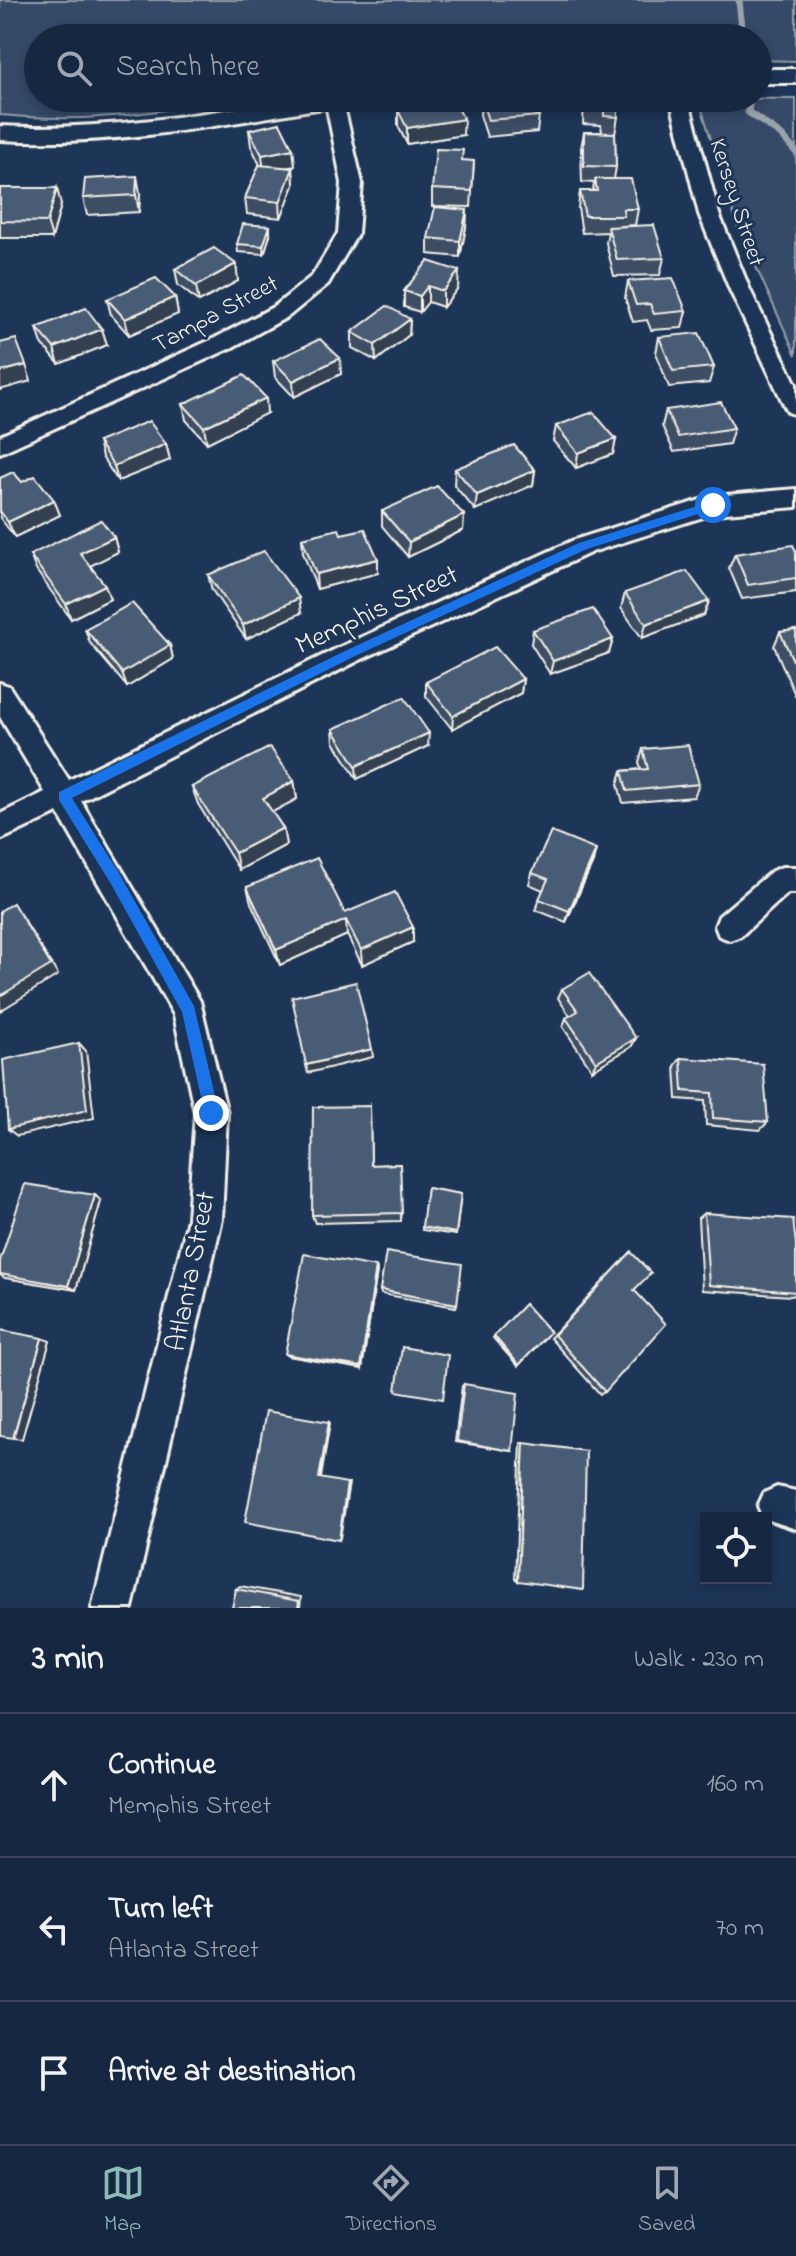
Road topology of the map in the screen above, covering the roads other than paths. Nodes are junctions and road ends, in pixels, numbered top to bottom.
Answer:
1 (772, 76) edge
2 (796, 76) edge
3 (262, 112) edge
4 (337, 112) edge
5 (683, 112) edge
6 (0, 133) edge
7 (796, 407) edge
8 (0, 445) edge
9 (796, 498) edge
10 (0, 694) edge
11 (63, 796) junction
12 (0, 828) edge
13 (796, 880) edge
14 (730, 926) dead end
15 (112, 1608) edge

1 - 2 street
3 - 6 street
4 - 8 street, Tampa Street
5 - 7 street, Kersey Street
9 - 11 street, Memphis Street
10 - 11 street, Atlanta Street
11 - 12 street, Memphis Street
11 - 15 street, Atlanta Street
13 - 14 street

